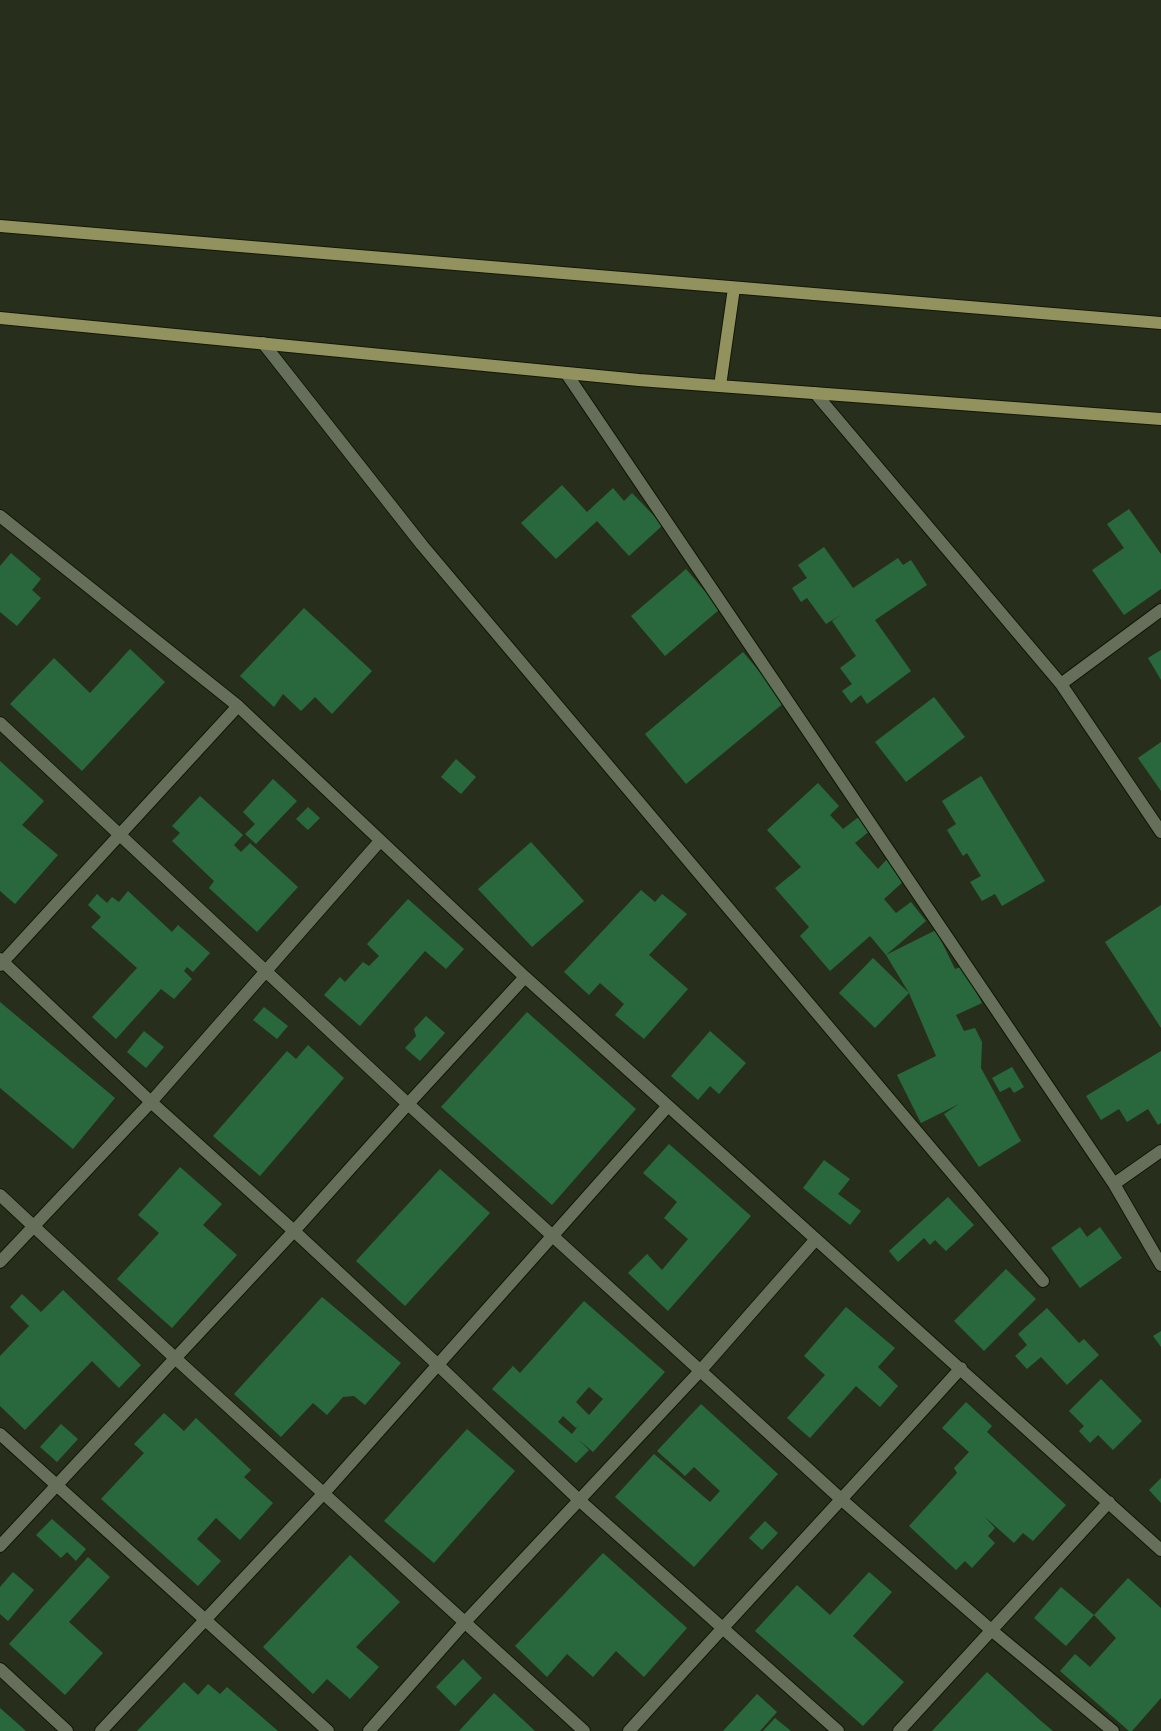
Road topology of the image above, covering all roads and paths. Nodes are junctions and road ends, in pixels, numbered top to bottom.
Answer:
1 (0, 226) edge
2 (734, 288) junction
3 (0, 318) edge
4 (1161, 323) edge
5 (263, 343) junction
6 (566, 373) junction
7 (720, 386) junction
8 (815, 393) junction
9 (1161, 419) edge
10 (0, 516) edge
11 (1161, 610) edge
12 (1061, 684) junction
13 (238, 706) junction
14 (0, 723) edge
15 (1161, 832) edge
16 (120, 835) junction
17 (380, 841) junction
18 (1, 962) edge
19 (264, 971) junction
20 (525, 977) junction
21 (151, 1102) junction
22 (408, 1104) junction
23 (667, 1107) junction
24 (1161, 1151) edge
25 (1114, 1184) junction
26 (0, 1195) edge
27 (33, 1226) junction
28 (294, 1231) junction
29 (554, 1236) junction
30 (816, 1239) junction
31 (0, 1262) edge
32 (1161, 1265) edge
33 (1043, 1281) dead end
34 (175, 1358) junction
35 (438, 1365) junction
36 (961, 1368) junction
37 (701, 1370) junction
38 (0, 1434) edge
39 (56, 1484) junction
40 (323, 1494) junction
41 (579, 1500) junction
42 (842, 1500) junction
43 (1109, 1502) junction
44 (0, 1546) edge
45 (1161, 1550) edge
46 (204, 1619) junction
47 (465, 1622) junction
48 (723, 1627) junction
49 (990, 1630) junction
50 (0, 1669) edge
51 (67, 1731) edge
52 (101, 1731) edge
53 (328, 1731) edge
54 (369, 1731) edge
55 (584, 1731) edge
56 (629, 1731) edge
57 (838, 1731) edge
58 (899, 1731) edge
59 (1112, 1731) edge

1 - 2 main road
2 - 4 main road
2 - 7 main road
3 - 5 main road
5 - 6 main road
5 - 33 street
6 - 7 main road
6 - 25 street
7 - 8 main road
8 - 9 main road
8 - 12 street
10 - 13 street
11 - 12 street
12 - 15 street
13 - 16 street
13 - 17 street
14 - 16 street
16 - 18 street
16 - 19 street
17 - 19 street
17 - 20 street
18 - 21 street
19 - 21 street
19 - 22 street
20 - 22 street
20 - 23 street
21 - 27 street
21 - 28 street
22 - 28 street
22 - 29 street
23 - 29 street
23 - 30 street
24 - 25 street
25 - 32 street
26 - 27 street
27 - 31 street
27 - 34 street
28 - 34 street
28 - 35 street
29 - 35 street
29 - 37 street
30 - 36 street
30 - 37 street
34 - 39 street
34 - 40 street
35 - 40 street
35 - 41 street
36 - 42 street
36 - 43 street
37 - 41 street
37 - 42 street
38 - 39 street
39 - 44 street
39 - 46 street
40 - 46 street
40 - 47 street
41 - 47 street
41 - 48 street
42 - 48 street
42 - 49 street
43 - 45 street
43 - 49 street
46 - 52 street
46 - 53 street
47 - 54 street
47 - 55 street
48 - 56 street
48 - 57 street
49 - 58 street
49 - 59 street
50 - 51 street

